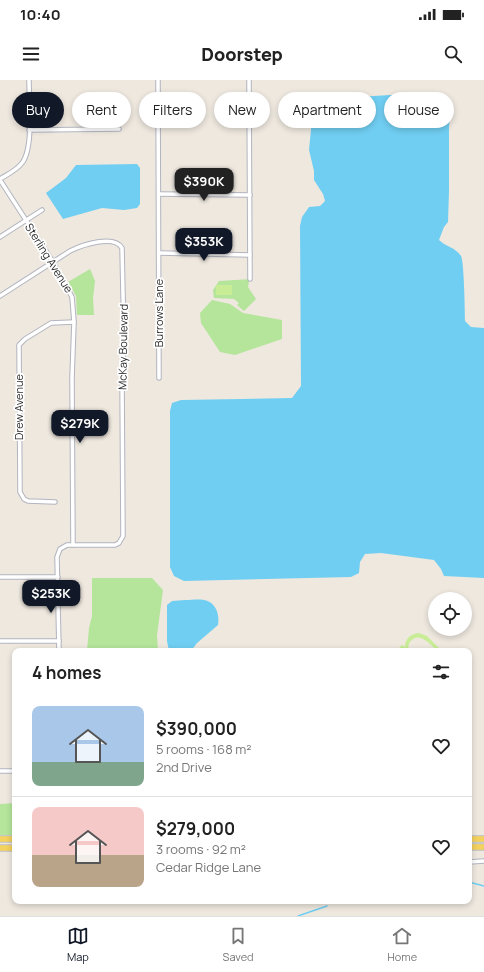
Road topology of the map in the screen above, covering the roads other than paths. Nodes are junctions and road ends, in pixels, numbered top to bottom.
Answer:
1 (29, 80) edge
2 (158, 80) edge
3 (249, 80) edge
4 (119, 129) dead end
5 (29, 130) junction
6 (0, 180) edge
7 (159, 194) junction
8 (250, 195) junction
9 (42, 210) dead end
10 (26, 221) junction
11 (0, 237) edge
12 (159, 253) junction
13 (250, 255) junction
14 (53, 262) junction
15 (250, 279) dead end
16 (0, 296) edge
17 (74, 322) junction
18 (159, 378) dead end
19 (55, 502) dead end
20 (73, 545) junction
21 (0, 577) edge
22 (58, 577) junction
23 (0, 641) edge
24 (59, 642) junction
25 (59, 648) edge
26 (0, 771) edge
27 (12, 771) edge
28 (0, 839) edge
29 (12, 839) edge
30 (472, 839) edge
31 (484, 839) edge
32 (472, 847) edge
33 (484, 847) edge
34 (0, 848) edge
35 (12, 848) edge
36 (484, 861) edge
37 (472, 862) edge

1 - 5 street
2 - 7 street, Burrows Lane
3 - 8 street
4 - 5 street
5 - 6 street
6 - 10 street, Sterling Avenue
7 - 8 street
7 - 12 street, Burrows Lane
8 - 13 street
9 - 10 street
10 - 11 street
10 - 14 street, Sterling Avenue
12 - 13 street
12 - 18 street, Burrows Lane
13 - 15 street
14 - 16 street, McKay Boulevard
14 - 17 street, Sterling Avenue
14 - 20 street, McKay Boulevard
17 - 19 street, Drew Avenue
17 - 20 street, Sterling Avenue
20 - 22 street
21 - 22 street
22 - 24 street
23 - 24 street
24 - 25 street
26 - 27 street
28 - 29 main road
30 - 31 main road
32 - 33 main road
34 - 35 main road
36 - 37 street

